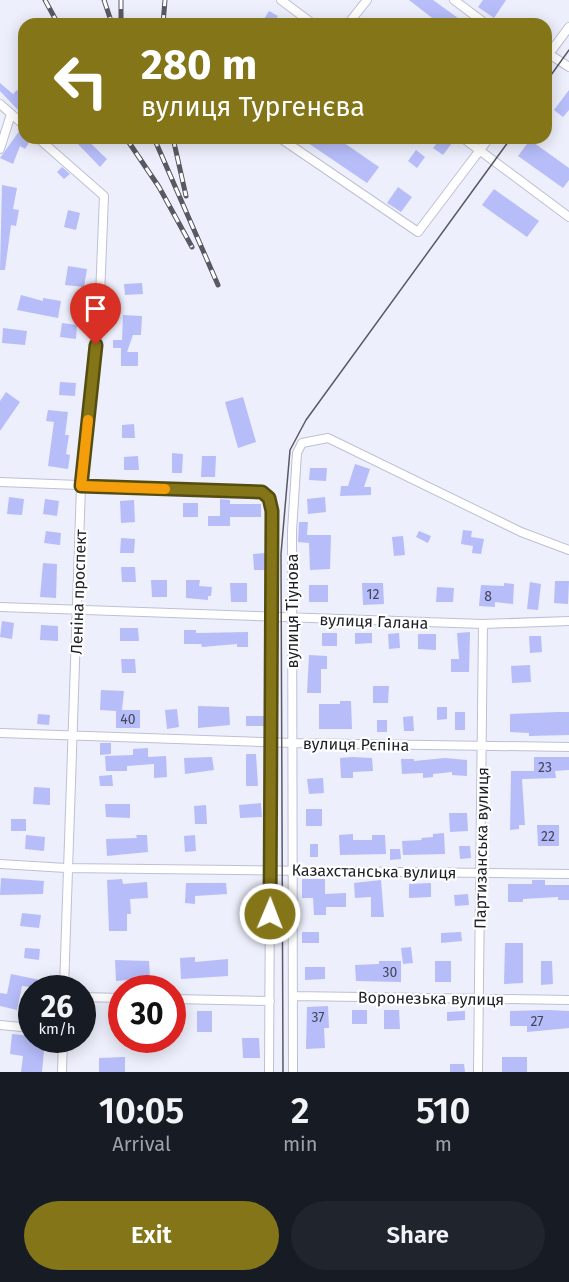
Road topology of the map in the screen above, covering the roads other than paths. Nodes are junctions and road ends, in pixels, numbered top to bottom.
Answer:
1 (281, 0) edge
2 (367, 0) edge
3 (454, 0) edge
4 (305, 18) edge
5 (353, 18) edge
6 (478, 18) edge
7 (569, 27) edge
8 (552, 50) edge
9 (552, 58) edge
10 (569, 67) edge
11 (0, 104) edge
12 (11, 114) junction
13 (18, 120) edge
14 (45, 144) edge
15 (289, 144) edge
16 (471, 144) edge
17 (485, 144) edge
18 (0, 149) edge
19 (480, 151) junction
20 (569, 217) edge
21 (0, 482) edge
22 (81, 486) junction
23 (569, 550) edge
24 (0, 607) edge
25 (76, 611) junction
26 (271, 617) junction
27 (292, 618) junction
28 (569, 621) edge
29 (483, 624) junction
30 (0, 733) edge
31 (74, 736) junction
32 (272, 742) junction
33 (292, 743) junction
34 (483, 745) junction
35 (569, 747) edge
36 (0, 864) edge
37 (66, 868) junction
38 (294, 869) junction
39 (271, 870) junction
40 (481, 872) junction
41 (569, 874) edge
42 (64, 975) edge
43 (294, 996) junction
44 (186, 999) edge
45 (479, 1000) junction
46 (569, 1000) edge
47 (270, 1001) junction
48 (0, 1025) edge
49 (18, 1027) edge
50 (63, 1053) edge
51 (62, 1072) edge
52 (269, 1072) edge
53 (293, 1072) edge
54 (478, 1072) edge

1 - 4 street
2 - 5 street
3 - 6 street
7 - 8 street
9 - 10 street
11 - 12 street
12 - 13 street
12 - 18 street
14 - 22 street, Леніна проспект
15 - 19 street
16 - 19 street
17 - 19 street
19 - 20 street
21 - 22 street
22 - 25 street, Леніна проспект
22 - 26 street, вулиця Тіунова
23 - 27 street, вулиця Тіунова
24 - 25 street, вулиця Галана
25 - 26 street, вулиця Галана
25 - 31 street, Леніна проспект
26 - 27 street, вулиця Галана
26 - 32 street, вулиця Тіунова
27 - 29 street, вулиця Галана
27 - 33 street, вулиця Тіунова
28 - 29 street, вулиця Галана
29 - 34 street, Партизанська вулиця
30 - 31 street, вулиця Рєпіна
31 - 32 street, вулиця Рєпіна
31 - 37 street, Леніна проспект
32 - 33 street, вулиця Рєпіна
32 - 39 street, вулиця Тіунова
33 - 34 street, вулиця Рєпіна
33 - 38 street, вулиця Тіунова
34 - 35 street, вулиця Рєпіна
34 - 40 street, Партизанська вулиця
36 - 37 street, Казахстанська вулиця
37 - 39 street, Казахстанська вулиця
37 - 42 street, Леніна проспект
38 - 39 street, Казахстанська вулиця
38 - 40 street, Казахстанська вулиця
38 - 43 street, вулиця Тіунова
39 - 47 street, вулиця Тіунова
40 - 41 street, Казахстанська вулиця
40 - 45 street, Партизанська вулиця
43 - 45 street, Воронезька вулиця
43 - 53 street, вулиця Тіунова
44 - 47 street
45 - 46 street, Воронезька вулиця
45 - 54 street, Партизанська вулиця
47 - 52 street, вулиця Тіунова
48 - 49 street
50 - 51 street

